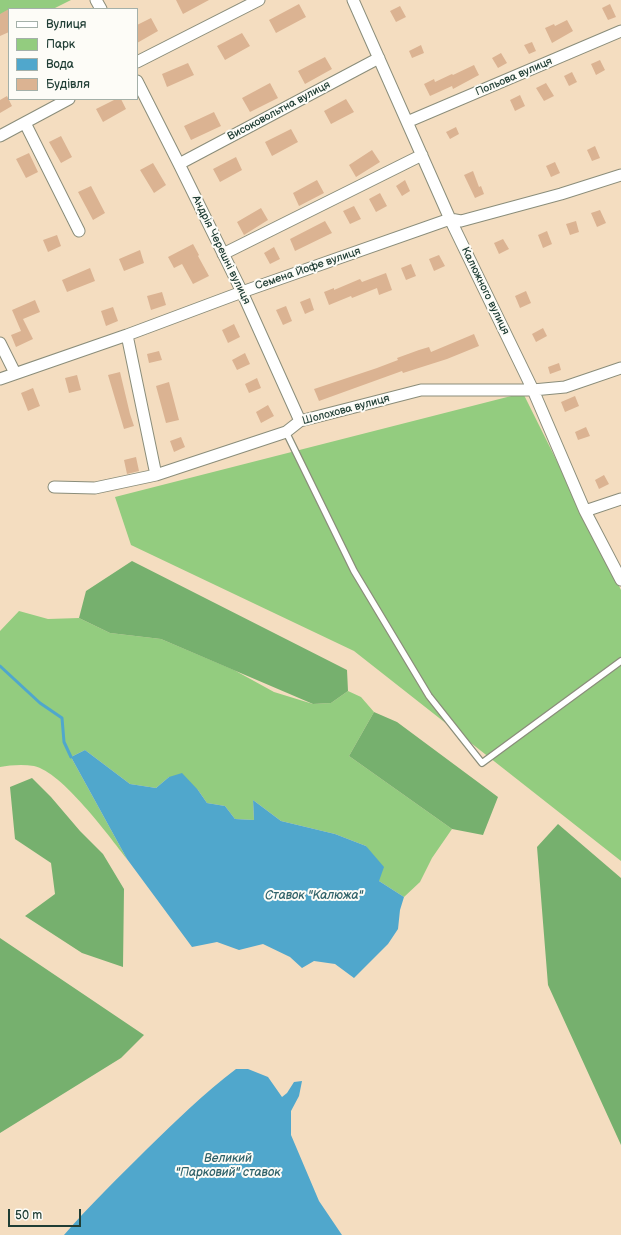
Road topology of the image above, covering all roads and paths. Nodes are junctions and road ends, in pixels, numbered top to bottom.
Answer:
1 (259, 0) edge
2 (353, 0) edge
3 (621, 31) edge
4 (379, 58) junction
5 (138, 61) edge
6 (138, 83) edge
7 (67, 100) edge
8 (407, 122) junction
9 (25, 123) junction
10 (0, 136) edge
11 (422, 155) junction
12 (180, 164) junction
13 (621, 175) edge
14 (450, 219) junction
15 (79, 230) dead end
16 (223, 254) junction
17 (242, 292) junction
18 (126, 335) junction
19 (0, 343) edge
20 (621, 368) edge
21 (15, 373) junction
22 (0, 379) edge
23 (533, 390) junction
24 (300, 421) junction
25 (286, 432) junction
26 (156, 475) junction
27 (54, 487) dead end
28 (621, 499) edge
29 (585, 511) junction
30 (621, 580) edge
31 (621, 660) edge

1 - 5 street
2 - 4 street, Калюжного вулиця
3 - 8 street, Польова вулиця
4 - 8 street, Калюжного вулиця
4 - 12 street, Високовольтна вулиця
6 - 12 street, Андрія Черешні вулиця
7 - 9 street
8 - 11 street, Калюжного вулиця
9 - 10 street
9 - 15 street
11 - 14 street, Калюжного вулиця
11 - 16 street
12 - 16 street, Андрія Черешні вулиця
13 - 14 street, Семена Йофе вулиця
14 - 17 street, Семена Йофе вулиця
14 - 23 street, Калюжного вулиця
16 - 17 street, Андрія Черешні вулиця
17 - 18 street, Семена Йофе вулиця
17 - 24 street, Андрія Черешні вулиця
18 - 21 street, Семена Йофе вулиця
18 - 26 street
19 - 21 street
20 - 23 street, Шолохова вулиця
21 - 22 street, Семена Йофе вулиця
23 - 24 street, Шолохова вулиця
23 - 29 street, Калюжного вулиця
24 - 25 street, Шолохова вулиця
25 - 26 street, Шолохова вулиця
25 - 31 lane
26 - 27 street, Шолохова вулиця
28 - 29 street
29 - 30 street, Калюжного вулиця

